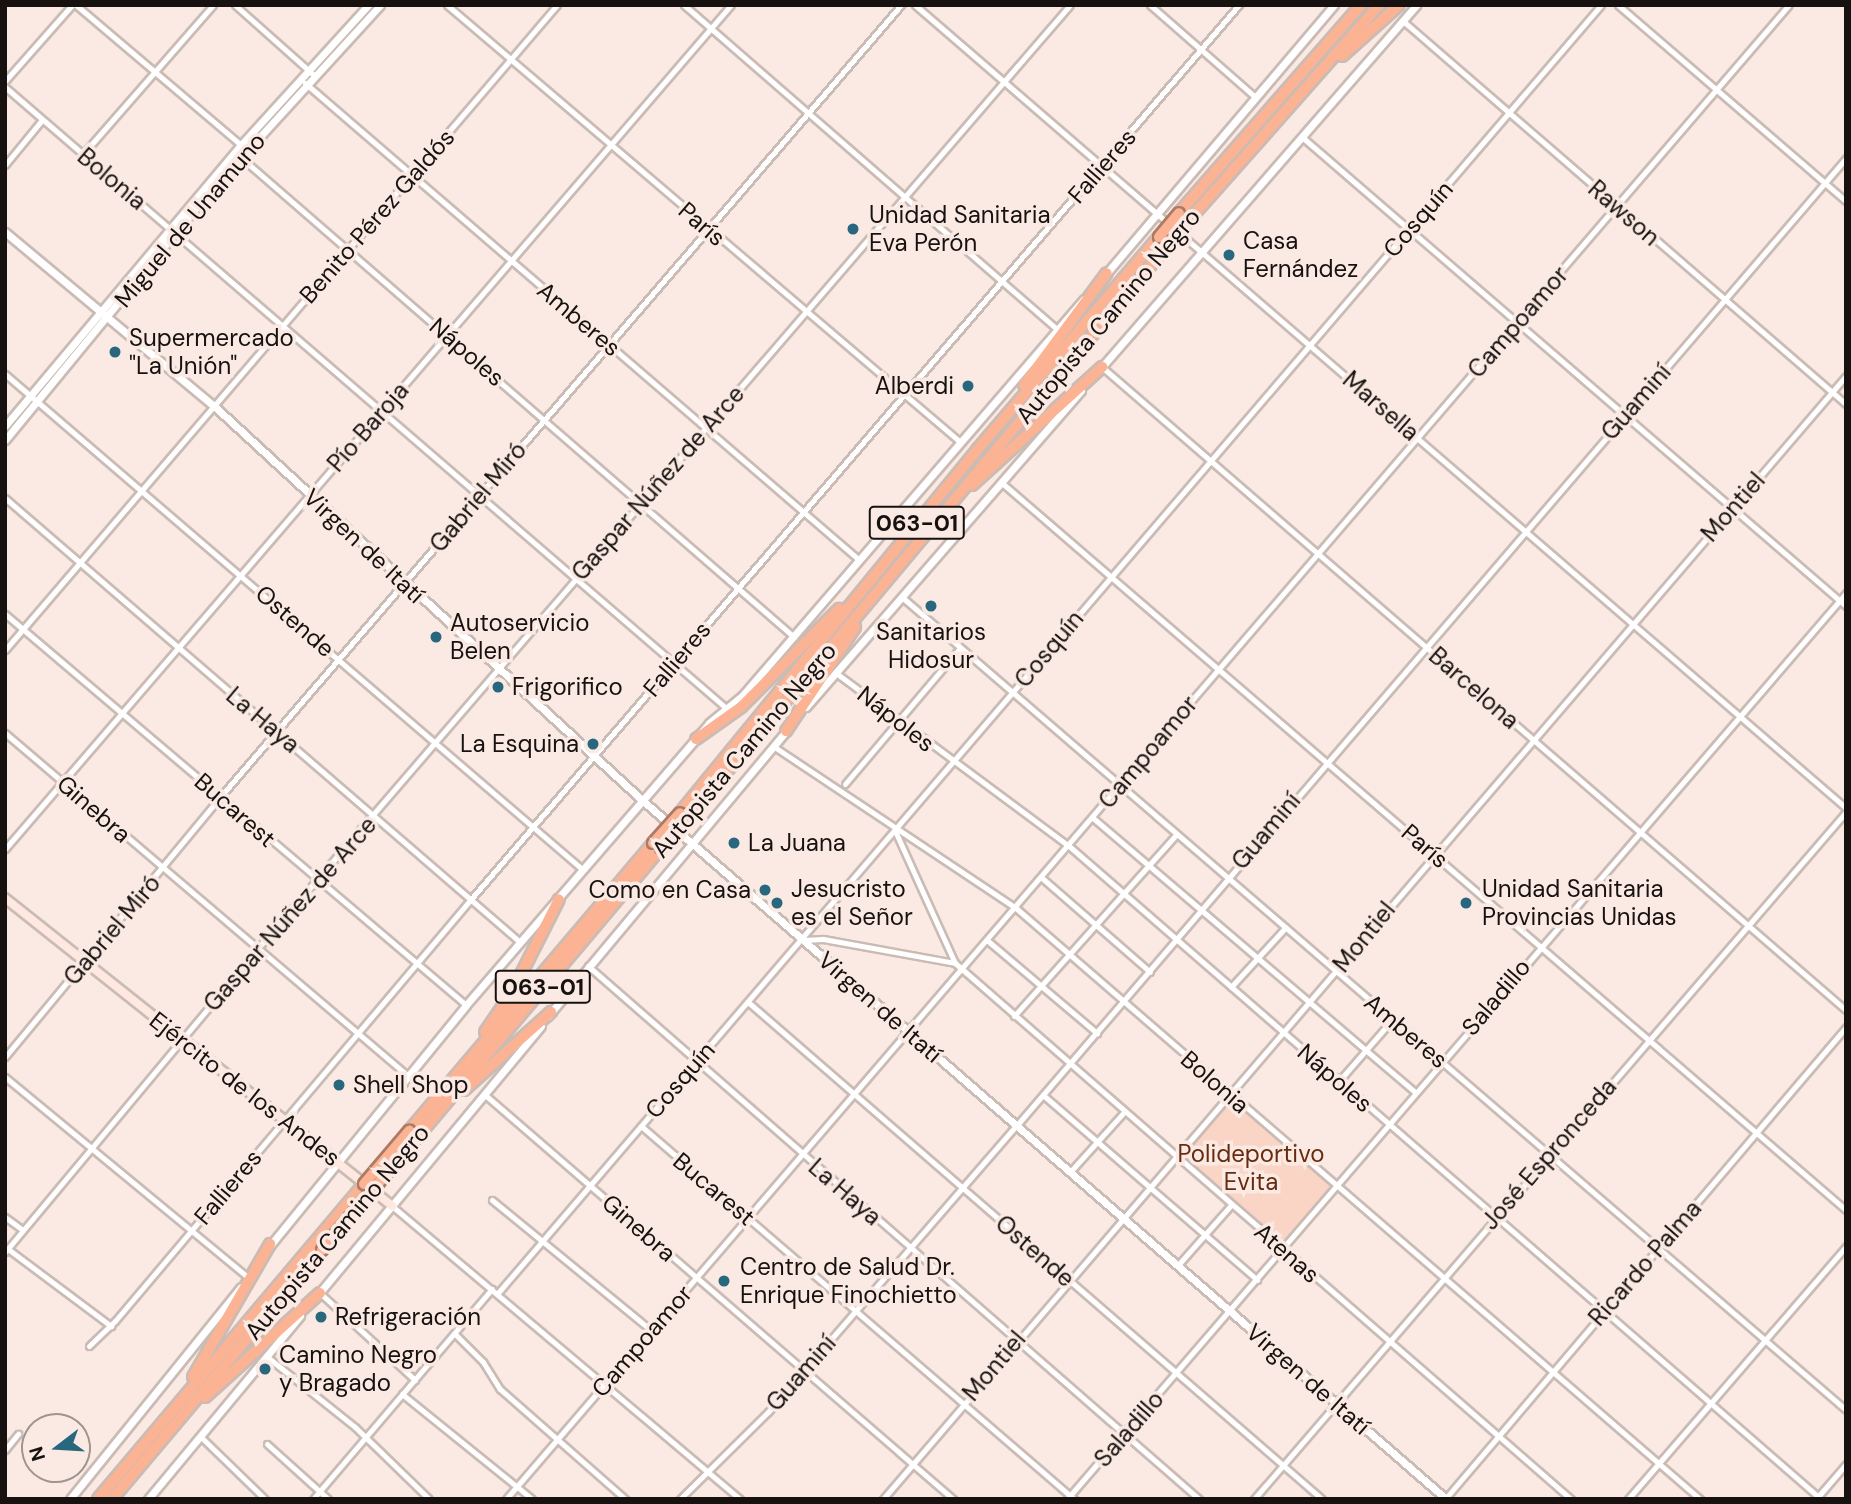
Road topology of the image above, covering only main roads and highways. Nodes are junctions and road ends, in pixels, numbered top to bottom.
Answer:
1 (1352, 5) edge
2 (1361, 5) edge
3 (1379, 5) edge
4 (1399, 5) edge
5 (1310, 84) junction
6 (1269, 109) junction
7 (1107, 273) road end
8 (1102, 367) road end
9 (976, 450) junction
10 (950, 503) junction
11 (867, 582) junction
12 (879, 591) junction
13 (786, 732) road end
14 (696, 739) road end
15 (683, 816) junction
16 (657, 846) junction
17 (5, 898) edge
18 (559, 899) road end
19 (551, 1012) road end
20 (448, 1084) junction
21 (418, 1131) junction
22 (392, 1206) road end
23 (270, 1244) road end
24 (318, 1247) junction
25 (320, 1293) road end
26 (161, 1422) junction
27 (150, 1452) junction
28 (112, 1498) edge
29 (98, 1499) edge

1 - 6 highway
2 - 6 highway, Autopista Camino Negro / 063-01
3 - 5 highway, Autopista Camino Negro / 063-01
4 - 5 highway
5 - 10 highway, Autopista Camino Negro / 063-01, bridge
6 - 9 highway, Autopista Camino Negro / 063-01, bridge
7 - 9 highway
8 - 10 highway
9 - 11 highway, Autopista Camino Negro / 063-01
10 - 12 highway, Autopista Camino Negro / 063-01
11 - 14 highway
11 - 15 highway, Autopista Camino Negro / 063-01
12 - 13 highway
12 - 15 highway, Autopista Camino Negro / 063-01
15 - 16 highway, Autopista Camino Negro / 063-01, bridge
16 - 20 highway, Autopista Camino Negro / 063-01
16 - 21 highway, Autopista Camino Negro / 063-01
17 - 22 main road, Ejército de los Andes
18 - 20 highway
19 - 21 highway
20 - 21 highway, Autopista Camino Negro / 063-01
21 - 24 highway, Autopista Camino Negro / 063-01, bridge
23 - 26 highway
24 - 26 highway, Autopista Camino Negro / 063-01
24 - 27 highway, Autopista Camino Negro / 063-01
25 - 27 highway
26 - 29 highway, Autopista Camino Negro / 063-01
27 - 28 highway, Autopista Camino Negro / 063-01

